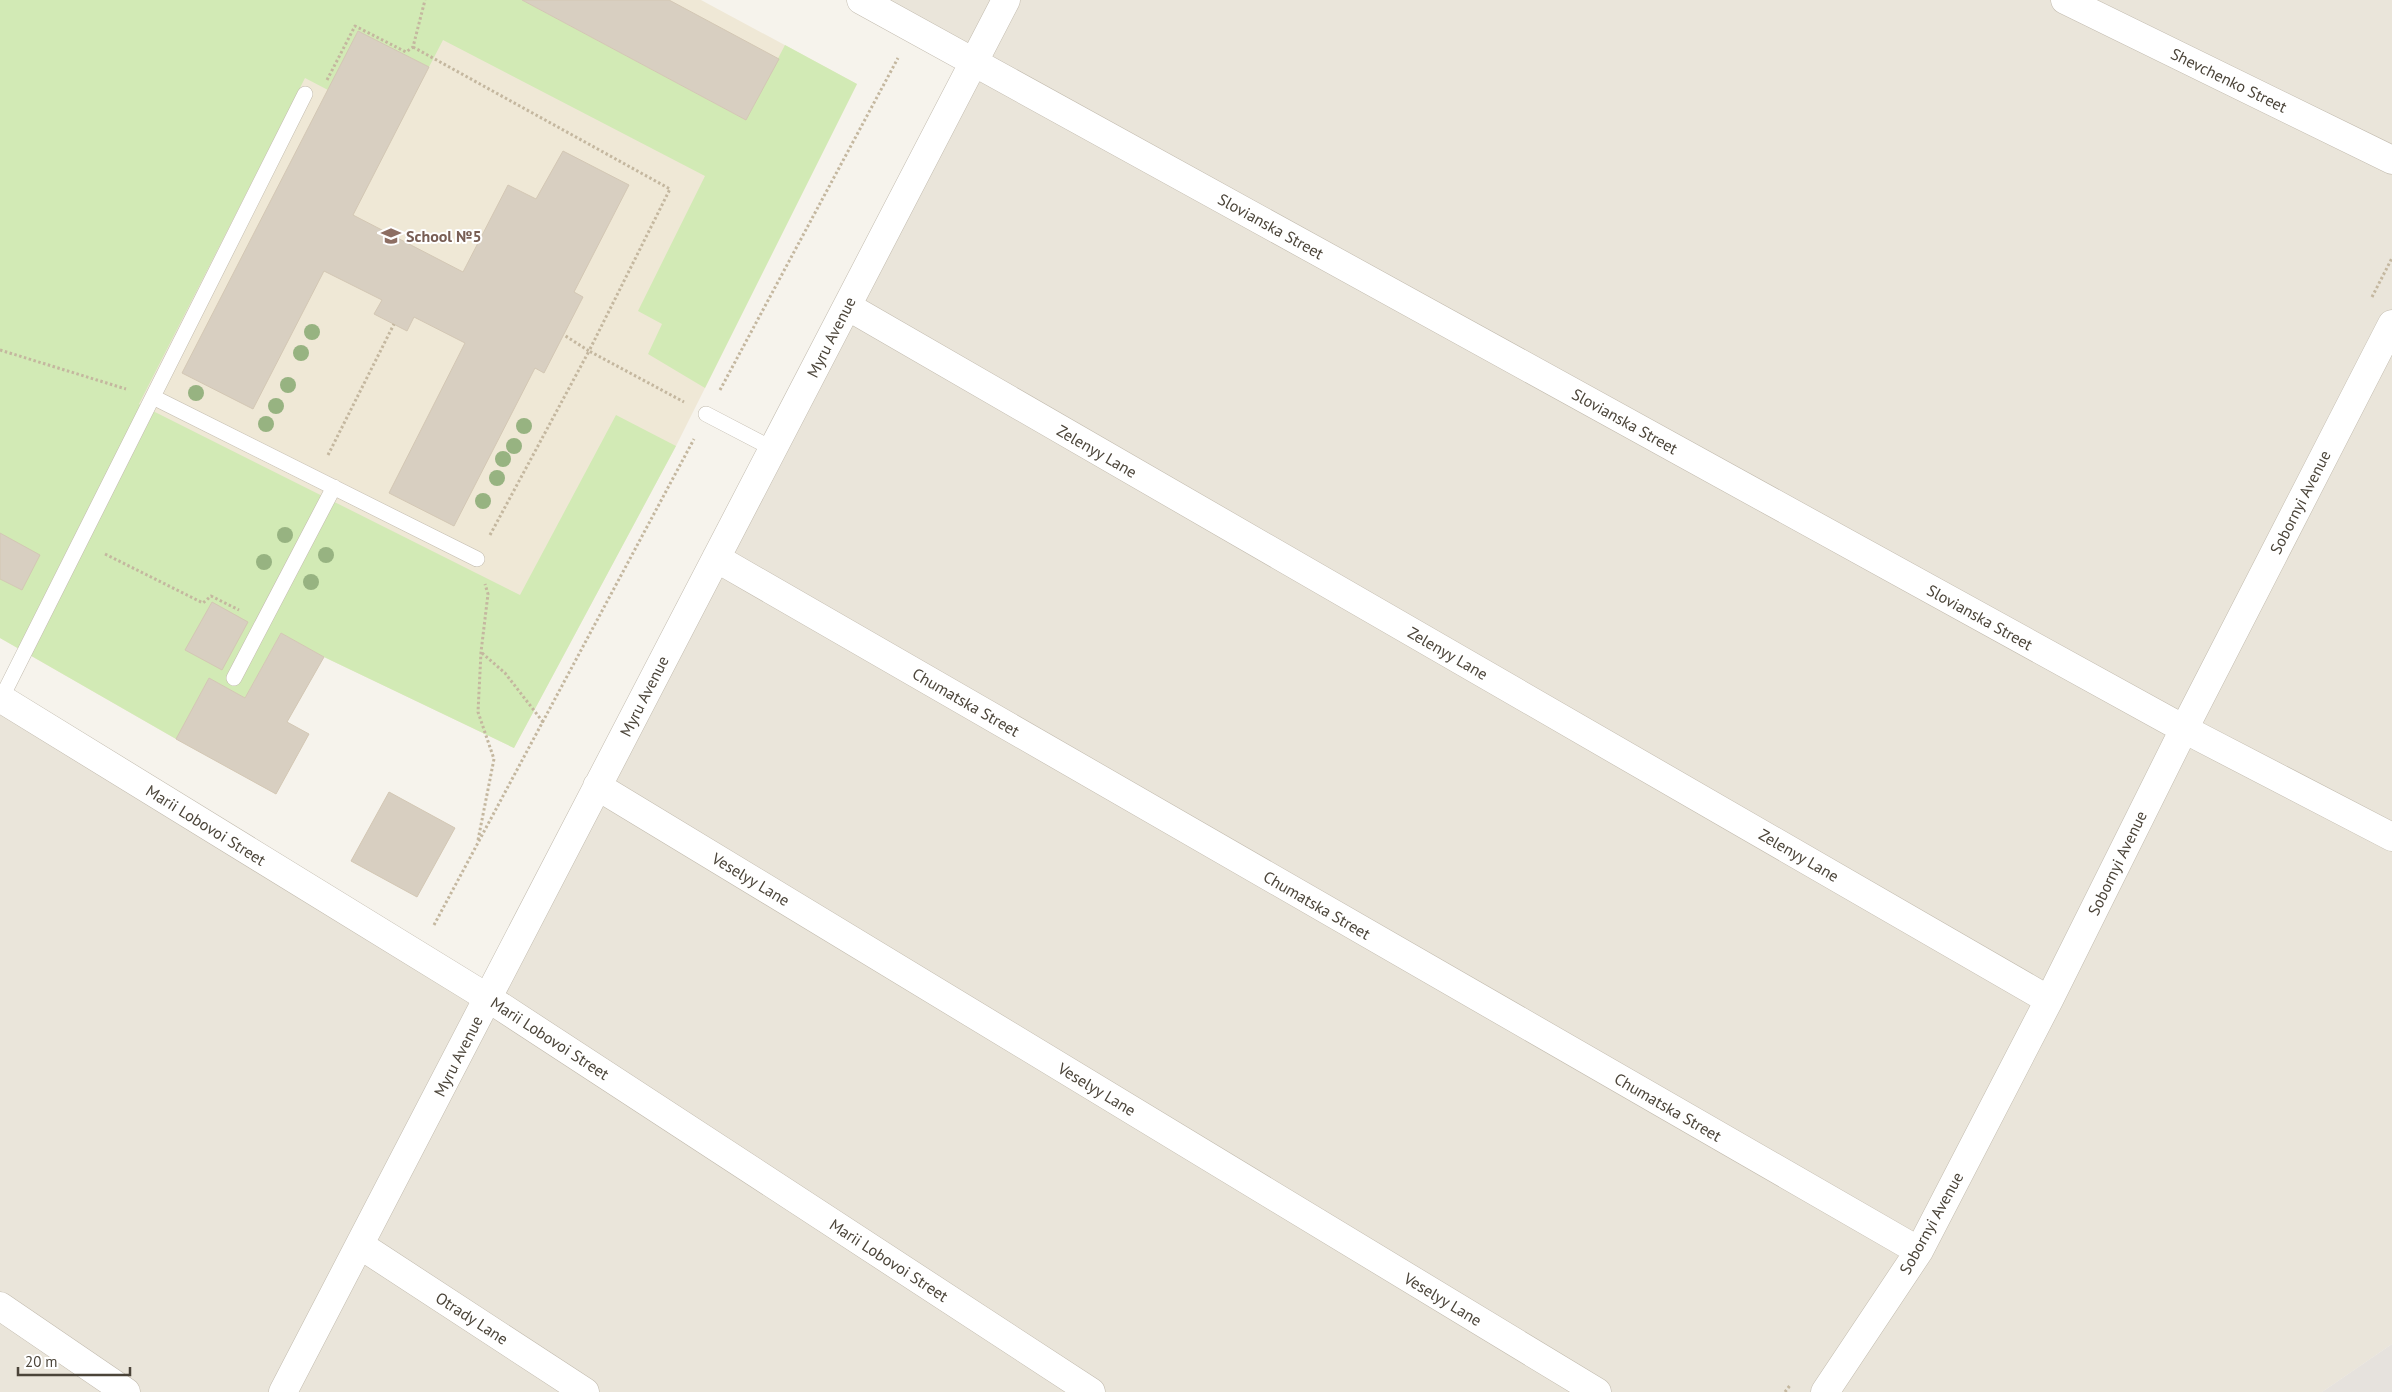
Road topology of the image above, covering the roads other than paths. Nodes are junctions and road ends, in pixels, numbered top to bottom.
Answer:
1 (861, 0) edge
2 (1006, 0) edge
3 (2065, 0) edge
4 (974, 62) junction
5 (305, 94) road end
6 (2392, 160) edge
7 (847, 306) junction
8 (2392, 324) edge
9 (153, 397) junction
10 (706, 414) road end
11 (773, 449) junction
12 (334, 487) junction
13 (716, 558) junction
14 (477, 559) road end
15 (234, 678) dead end
16 (0, 698) edge
17 (2184, 729) junction
18 (598, 786) junction
19 (2392, 837) edge
20 (488, 998) junction
21 (2049, 1000) junction
22 (360, 1245) junction
23 (1918, 1251) junction
24 (0, 1306) edge
25 (126, 1392) edge
26 (283, 1392) edge
27 (585, 1392) edge
28 (1091, 1392) edge
29 (1597, 1392) edge
30 (1825, 1392) edge

1 - 4 street, Slovianska Street
2 - 4 street, Myru Avenue
3 - 6 street, Shevchenko Street
4 - 7 street, Myru Avenue
4 - 17 street, Slovianska Street
5 - 9 lane
7 - 11 street, Myru Avenue
7 - 21 street, Zelenyy Lane
8 - 17 street, Sobornyi Avenue
9 - 12 lane
9 - 16 lane
10 - 11 lane
11 - 13 street, Myru Avenue
12 - 14 lane
12 - 15 lane
13 - 18 street, Myru Avenue
13 - 23 street, Chumatska Street
16 - 20 street, Marii Lobovoi Street
17 - 19 street, Slovianska Street
17 - 21 street, Sobornyi Avenue
18 - 20 street, Myru Avenue
18 - 29 street, Veselyy Lane
20 - 22 street, Myru Avenue
20 - 28 street, Marii Lobovoi Street
21 - 23 street, Sobornyi Avenue
22 - 26 street, Myru Avenue
22 - 27 street, Otrady Lane
23 - 30 street, Sobornyi Avenue
24 - 25 street

